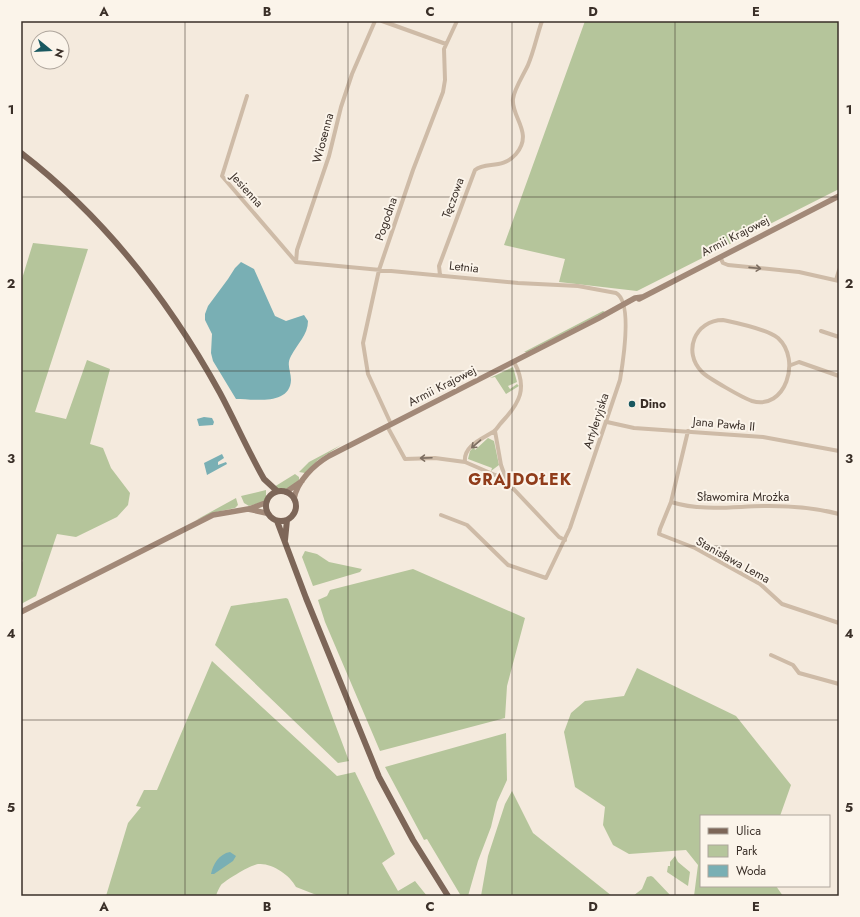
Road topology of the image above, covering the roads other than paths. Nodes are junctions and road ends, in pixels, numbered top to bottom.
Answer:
1 (375, 21) edge
2 (382, 21) edge
3 (457, 21) edge
4 (542, 21) edge
5 (446, 44) junction
6 (247, 96) dead end
7 (21, 153) edge
8 (839, 196) edge
9 (720, 257) junction
10 (296, 262) junction
11 (379, 270) junction
12 (839, 270) edge
13 (440, 275) junction
14 (837, 281) edge
15 (624, 306) junction
16 (821, 331) dead end
17 (839, 338) edge
18 (514, 362) junction
19 (790, 365) junction
20 (839, 376) edge
21 (607, 422) junction
22 (389, 425) junction
23 (495, 431) junction
24 (688, 431) junction
25 (839, 451) edge
26 (465, 462) junction
27 (504, 476) junction
28 (264, 479) junction
29 (302, 481) junction
30 (278, 491) junction
31 (286, 492) junction
32 (269, 496) junction
33 (294, 499) junction
34 (671, 502) junction
35 (266, 503) junction
36 (248, 509) junction
37 (266, 513) junction
38 (839, 514) edge
39 (441, 515) dead end
40 (287, 520) junction
41 (277, 522) junction
42 (565, 540) junction
43 (285, 541) junction
44 (21, 612) edge
45 (839, 623) edge
46 (771, 655) dead end
47 (839, 683) edge
48 (448, 896) edge

1 - 10 street, Wiosenna
2 - 5 street
3 - 5 street, Pogodna
4 - 13 street, Tęczowa
5 - 11 street, Pogodna
6 - 10 street, Jesienna
7 - 28 main road
8 - 9 street, Armii Krajowej
9 -> 14 street
9 - 15 street, Armii Krajowej
10 - 11 street, Letnia
11 - 13 street, Letnia
11 - 22 street, Pogodna
12 - 14 street
13 - 15 street, Letnia
15 - 18 street, Armii Krajowej
15 - 21 street, Artyleryjska
16 - 17 street
18 - 22 street, Armii Krajowej
18 - 23 street
19 - 19 street
19 - 20 street
21 - 24 street, Jana Pawła II
21 - 42 street, Artyleryjska
26 -> 22 street
22 - 29 street, Armii Krajowej
23 -> 26 street
23 - 27 street
24 - 25 street, Jana Pawła II
24 - 34 street
26 - 27 street
27 - 42 street
28 - 30 main road
28 - 32 main road
29 - 31 street, Armii Krajowej
29 - 33 street, Armii Krajowej
30 - 31 main road
30 - 32 main road
31 - 33 main road
32 - 35 main road
33 - 40 main road
34 - 38 street, Sławomira Mrożka
34 - 45 street, Stanisława Lema
35 - 36 street
35 - 37 main road
36 - 37 street
36 - 44 street
37 - 41 main road
39 - 42 street, Artyleryjska
40 - 41 main road
40 - 43 main road
41 - 43 main road
43 - 48 main road
46 - 47 street

